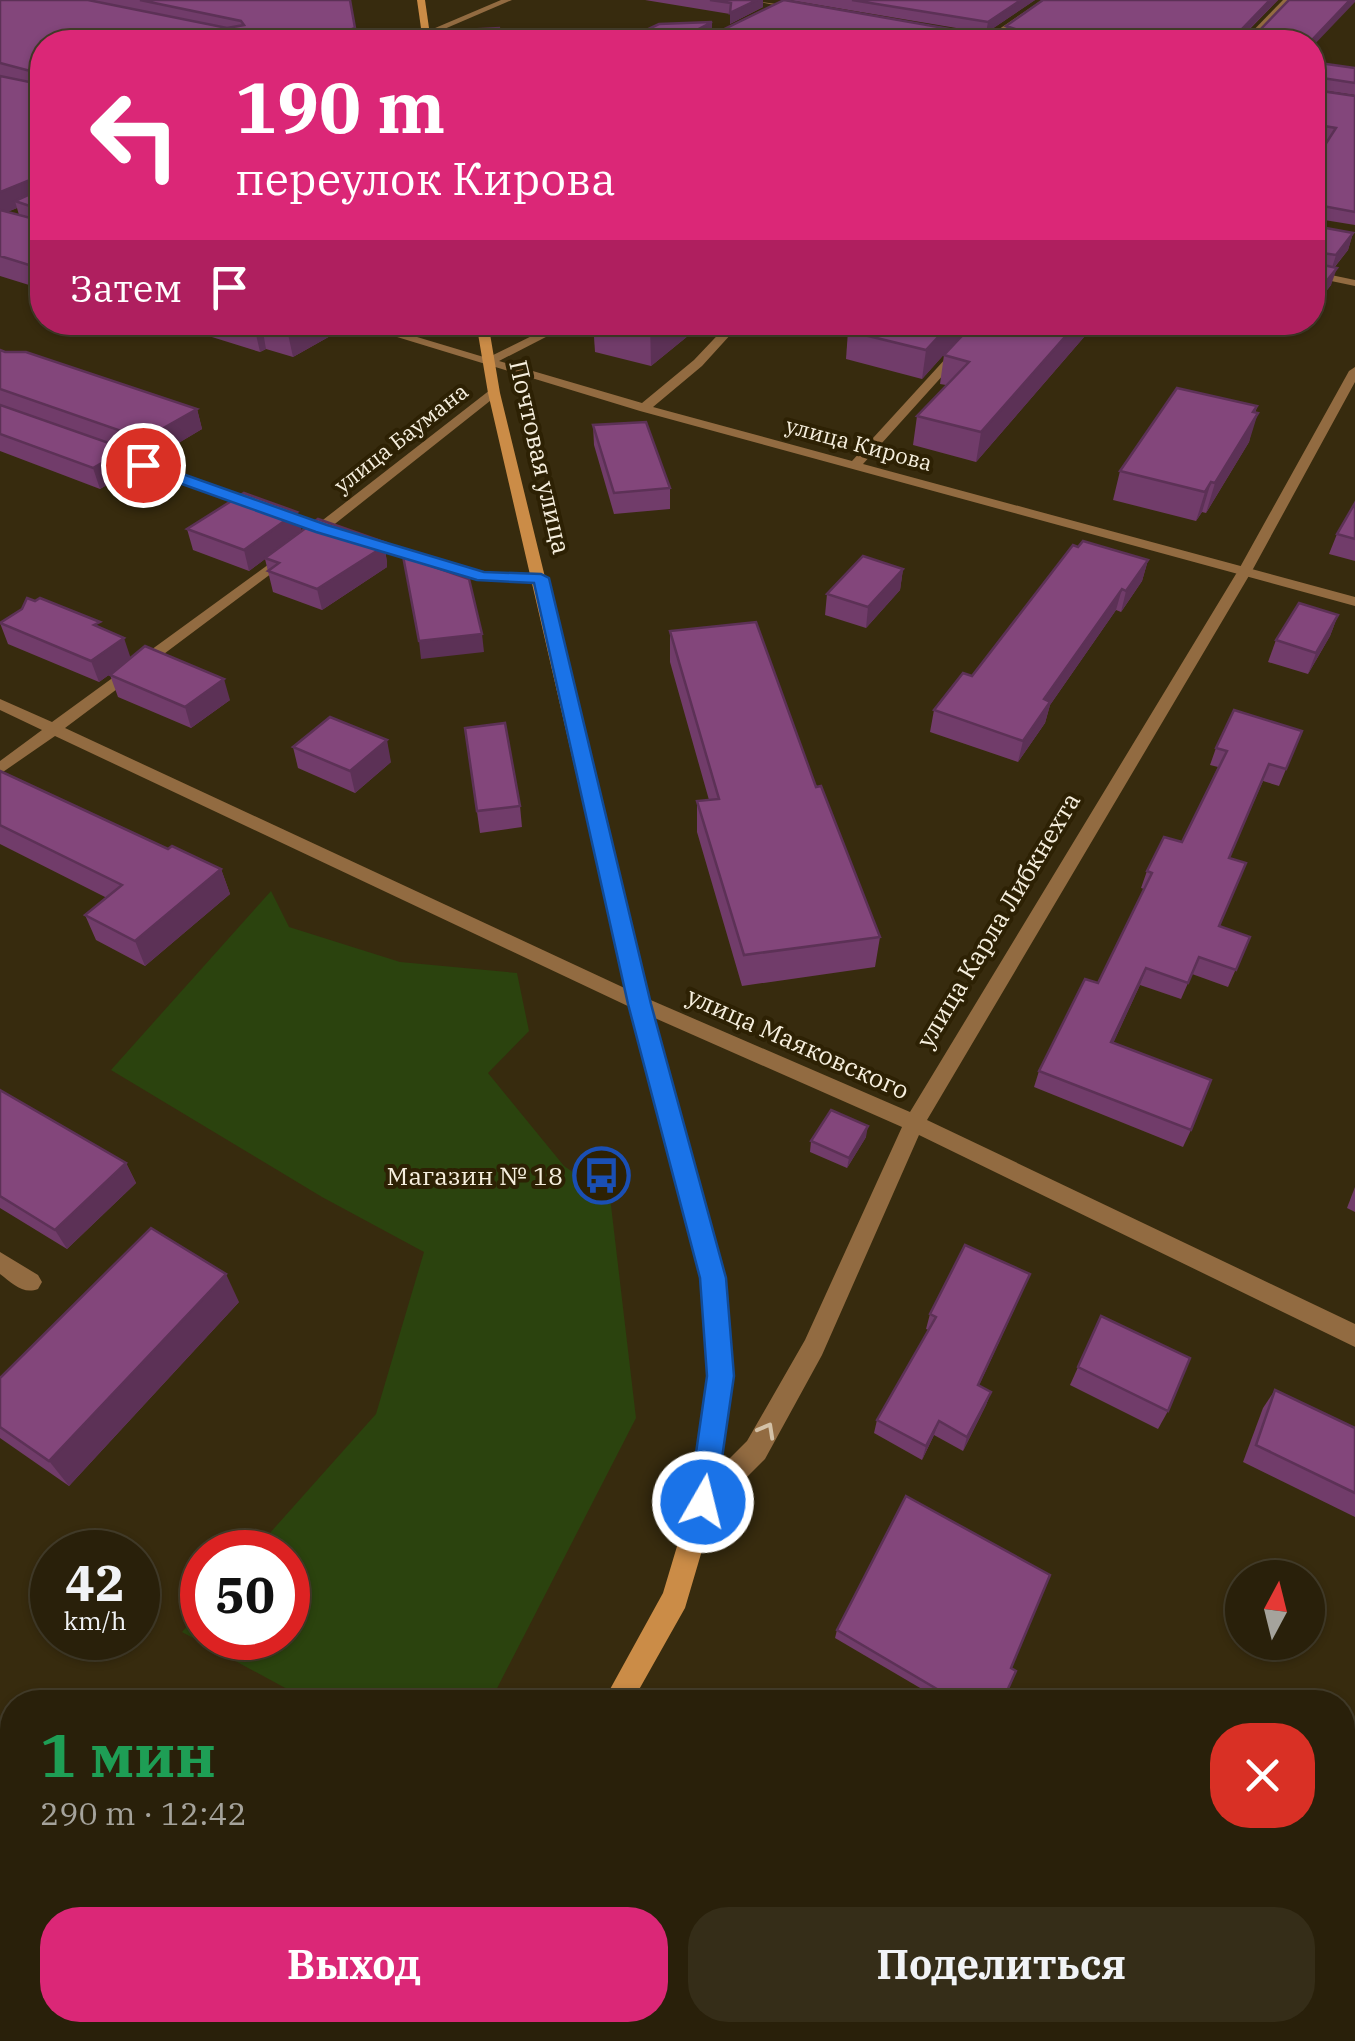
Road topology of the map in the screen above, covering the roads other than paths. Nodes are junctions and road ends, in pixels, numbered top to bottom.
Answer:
1 (421, 0) edge
2 (508, 0) edge
3 (753, 0) edge
4 (792, 0) edge
5 (1047, 0) edge
6 (1287, 0) edge
7 (782, 5) junction
8 (820, 11) edge
9 (764, 14) edge
10 (425, 30) edge
11 (443, 30) edge
12 (1003, 30) edge
13 (1258, 30) edge
14 (1325, 277) edge
15 (1355, 283) edge
16 (398, 335) edge
17 (485, 335) edge
18 (543, 335) edge
19 (724, 335) edge
20 (974, 335) edge
21 (490, 361) junction
22 (1355, 370) edge
23 (494, 394) junction
24 (644, 408) junction
25 (89, 446) edge
26 (856, 464) junction
27 (321, 529) junction
28 (1246, 569) junction
29 (541, 578) junction
30 (1355, 602) edge
31 (0, 704) edge
32 (56, 729) junction
33 (0, 769) edge
34 (639, 1004) junction
35 (914, 1123) junction
36 (0, 1262) edge
37 (30, 1282) dead end
38 (1355, 1336) edge
39 (703, 1502) junction
40 (623, 1690) edge

1 - 10 main road
2 - 11 street
3 - 7 street
4 - 7 street
5 - 12 street
6 - 13 street
7 - 8 street
7 - 9 street
14 - 15 street
16 - 21 street, улица Кирова
17 - 21 main road, Почтовая улица
18 - 21 street, улица Баумана
19 - 24 street
20 - 26 street
21 - 23 main road, Почтовая улица
21 - 24 street, улица Кирова
22 - 28 street, улица Карла Либкнехта
23 - 27 street, улица Баумана
23 - 29 main road, Почтовая улица
24 - 26 street, улица Кирова
25 - 27 street
26 - 28 street, улица Кирова
27 - 29 street
27 - 32 street, улица Баумана
28 - 30 street, улица Кирова
28 - 35 street, улица Карла Либкнехта
29 - 34 main road, Почтовая улица
31 - 32 street, улица Маяковского
32 - 33 street, улица Баумана
32 - 34 street, улица Маяковского
34 - 35 street, улица Маяковского
34 - 39 main road, Почтовая улица
35 - 38 street, улица Маяковского
39 -> 35 street, улица Карла Либкнехта
36 - 37 street
39 - 40 main road, Почтовая улица

